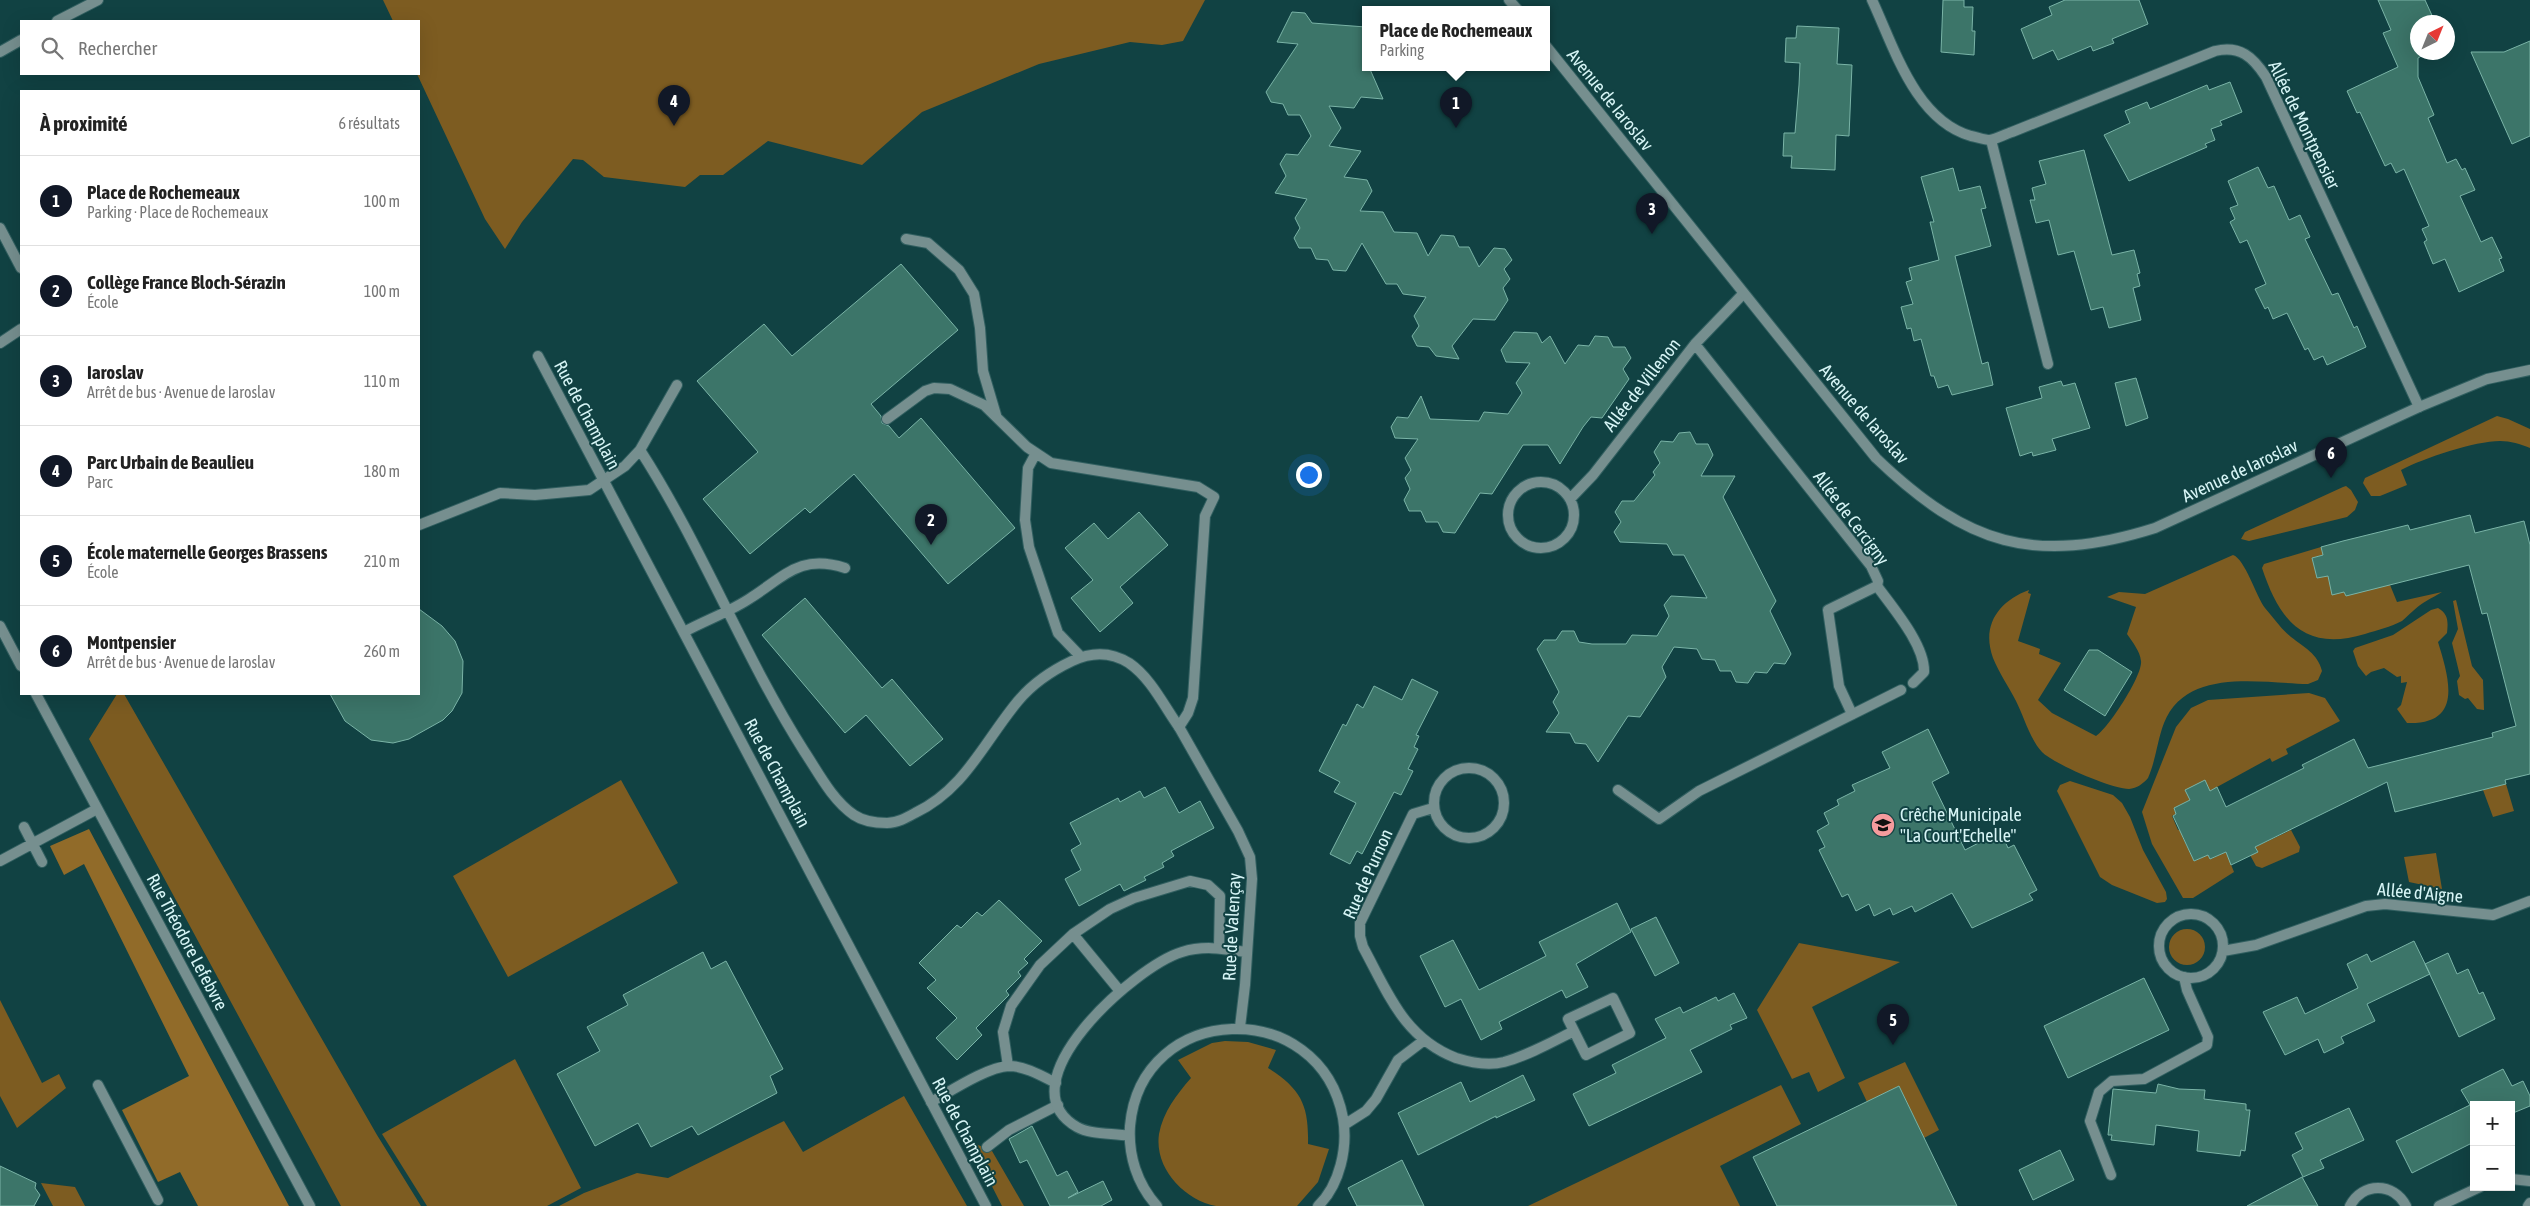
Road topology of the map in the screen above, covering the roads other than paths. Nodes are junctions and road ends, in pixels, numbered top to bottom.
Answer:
1 (98, 0) edge
2 (1872, 0) edge
3 (59, 20) edge
4 (20, 41) edge
5 (1550, 51) edge
6 (0, 52) edge
7 (1991, 140) junction
8 (0, 228) edge
9 (906, 239) dead end
10 (20, 266) edge
11 (1743, 294) junction
12 (20, 330) edge
13 (0, 343) edge
14 (1695, 344) junction
15 (538, 356) dead end
16 (2048, 364) dead end
17 (2530, 370) edge
18 (677, 385) dead end
19 (2418, 407) junction
20 (996, 415) junction
21 (887, 419) dead end
22 (640, 450) junction
23 (1036, 453) junction
24 (604, 481) junction
25 (1570, 499) junction
26 (420, 525) edge
27 (845, 568) dead end
28 (1877, 586) junction
29 (727, 610) junction
30 (0, 626) edge
31 (684, 632) junction
32 (1081, 657) junction
33 (20, 664) edge
34 (1913, 683) dead end
35 (1900, 690) dead end
36 (37, 695) edge
37 (1852, 714) junction
38 (1179, 727) junction
39 (1618, 790) dead end
40 (1434, 808) junction
41 (97, 809) junction
42 (24, 827) dead end
43 (32, 844) junction
44 (0, 861) edge
45 (42, 862) dead end
46 (2530, 901) edge
47 (1073, 934) junction
48 (1219, 948) junction
49 (2223, 950) junction
50 (1246, 952) junction
51 (2184, 977) junction
52 (1119, 990) junction
53 (1240, 1027) junction
54 (1574, 1031) junction
55 (1423, 1041) junction
56 (1008, 1066) junction
57 (1056, 1083) junction
58 (98, 1085) dead end
59 (931, 1102) junction
60 (1058, 1106) junction
61 (1344, 1125) junction
62 (1129, 1136) junction
63 (987, 1148) dead end
64 (2111, 1175) dead end
65 (2515, 1179) edge
66 (2530, 1181) edge
67 (2471, 1191) edge
68 (158, 1200) dead end
69 (310, 1206) edge
70 (986, 1206) edge
71 (1157, 1206) edge
72 (1318, 1206) edge
73 (2350, 1206) edge
74 (2406, 1206) edge
75 (2439, 1206) edge

1 - 3 street
2 - 7 street
4 - 6 street
5 - 11 street, Avenue de Iaroslav
7 - 16 street
7 - 19 street, Allée de Montpensier
8 - 10 street
9 - 20 street
11 - 14 street, Allée de Villenon
11 - 19 street, Avenue de Iaroslav
12 - 13 street
14 - 25 street, Allée de Villenon
14 - 28 street, Allée de Cercigny
15 - 24 street, Rue de Champlain
17 - 19 street, Avenue de Iaroslav
18 - 22 street
20 - 21 street
20 - 23 street
22 - 24 street
22 - 29 street, Rue de Valençay
23 - 32 street
23 - 38 street
24 - 26 street
24 - 31 street, Rue de Champlain
25 - 25 street
27 - 29 street
28 - 34 street
28 - 37 street, Allée de Cercigny
29 - 31 street
29 - 32 street, Rue de Valençay
30 - 33 street
31 - 59 street, Rue de Champlain
32 - 38 street, Rue de Valençay
35 - 37 street
36 - 41 street, Rue Théodore Lefebvre
37 - 39 street
38 - 50 street, Rue de Valençay
40 - 40 street
40 - 55 street, Rue de Purnon
41 - 43 street
41 - 69 street, Rue Théodore Lefebvre
42 - 43 street
43 - 44 street
43 - 45 street
46 - 49 street, Allée d'Aigne
47 - 48 street
47 - 52 street
47 - 56 street
48 - 50 street
48 - 52 street
49 - 51 street
49 - 51 street
50 - 53 street, Rue de Valençay
51 - 64 street
52 - 57 street
53 - 61 street
53 - 62 street
54 - 54 street
54 - 55 street, Rue de Purnon
55 - 61 street
56 - 57 street
56 - 59 street
57 - 60 street
58 - 68 street
59 - 70 street, Rue de Champlain
60 - 62 street
60 - 63 street
61 - 72 street
62 - 71 street
65 - 66 street
67 - 75 street
73 - 74 street

